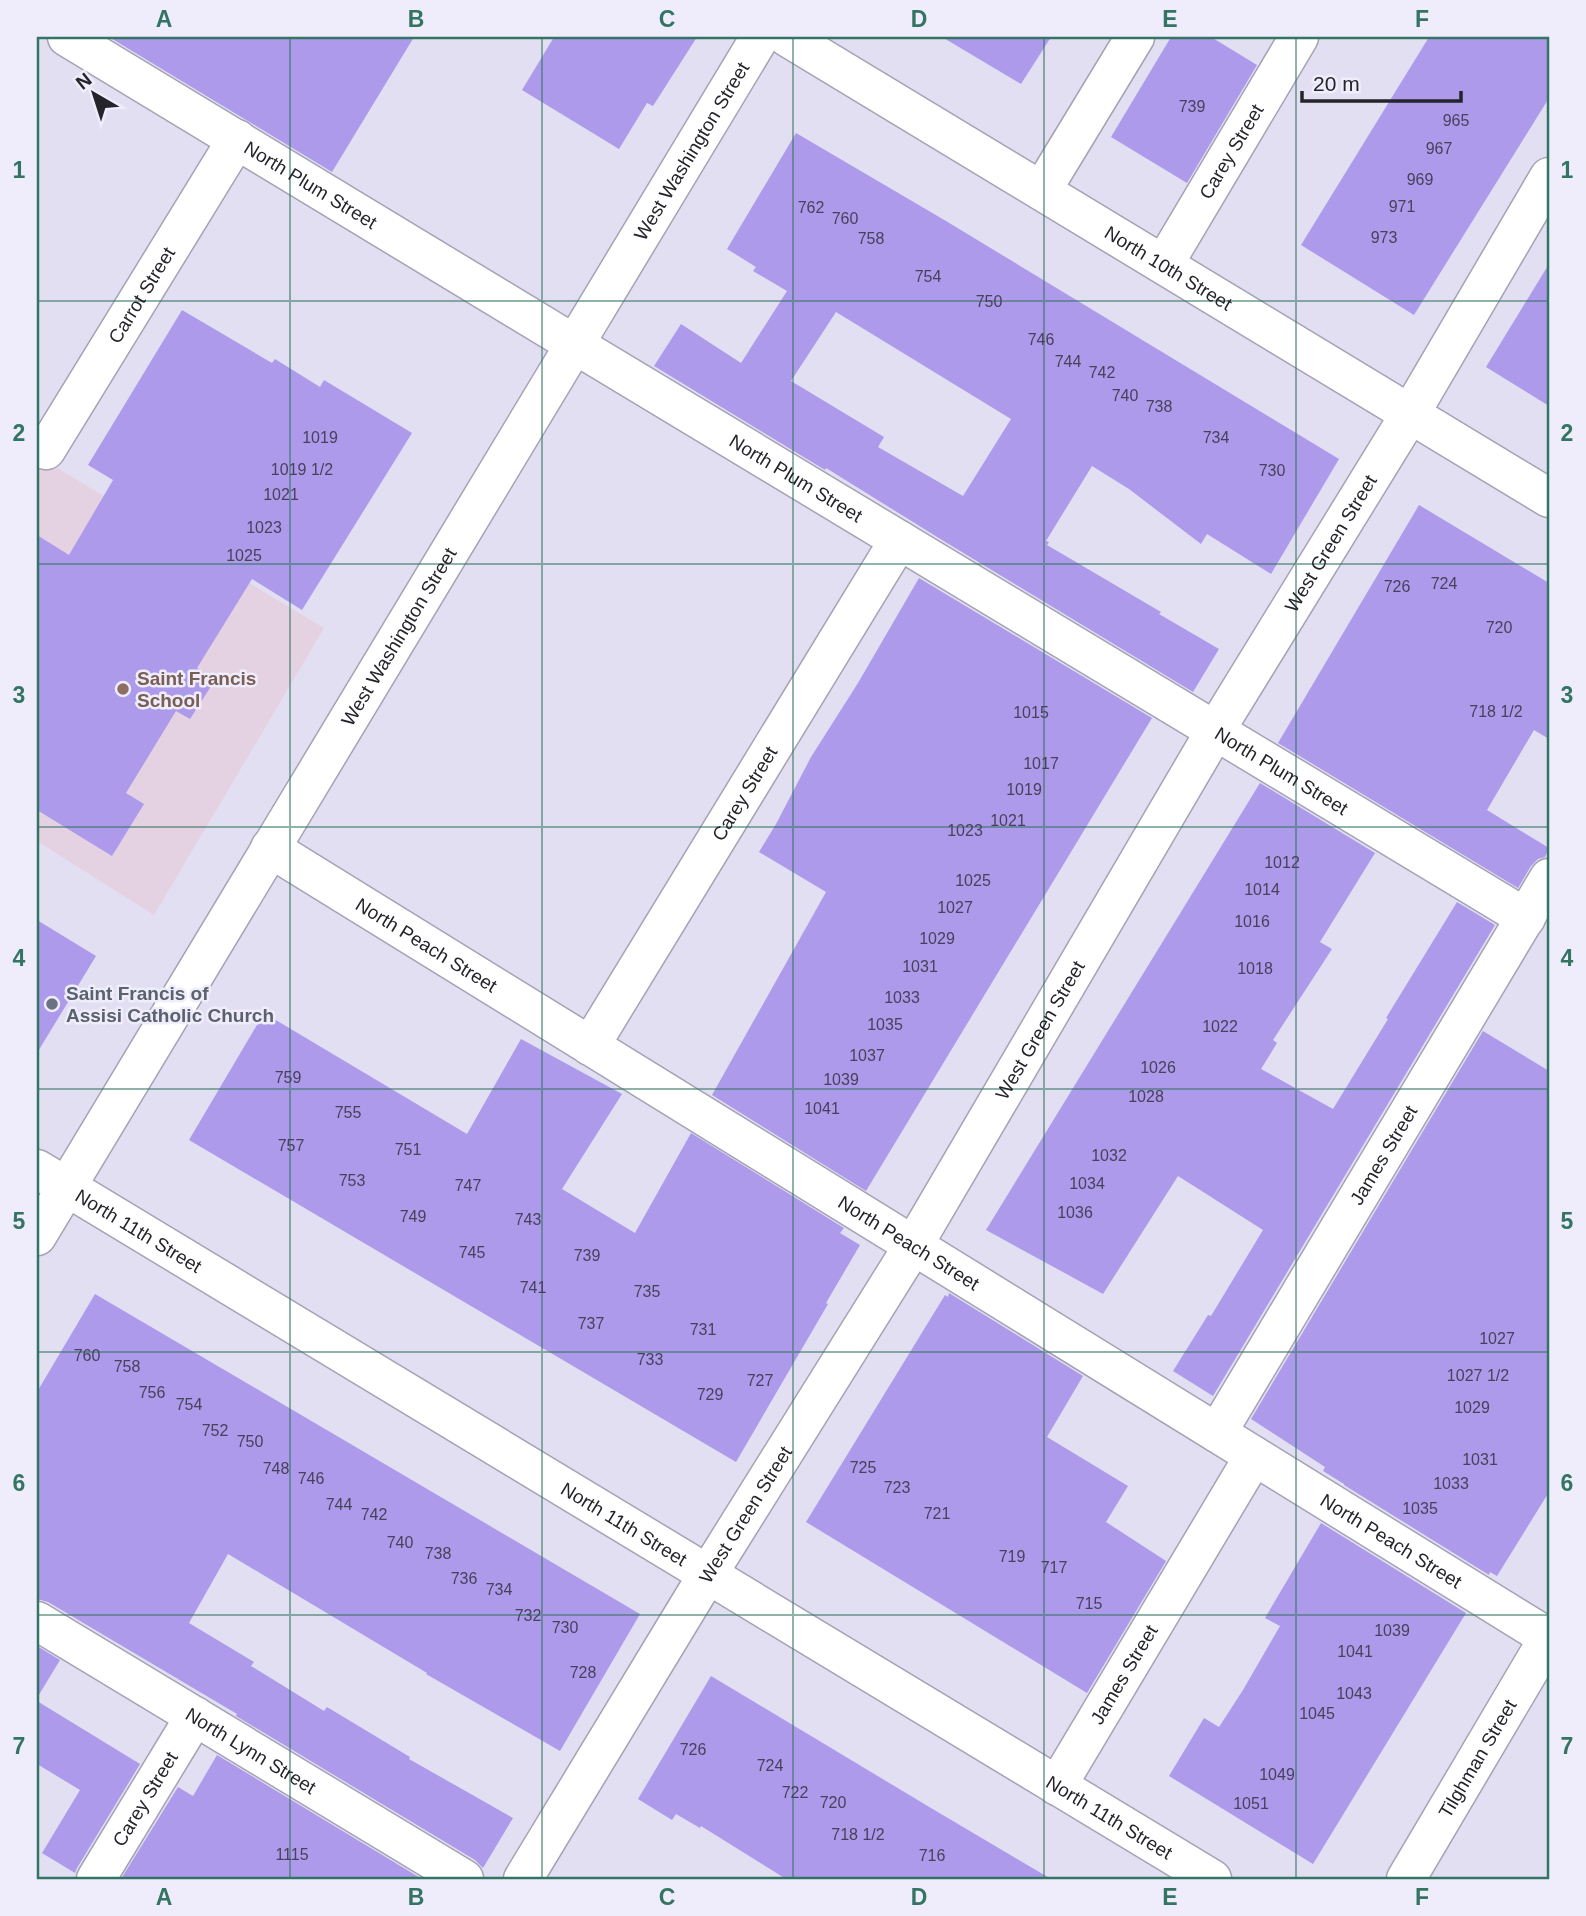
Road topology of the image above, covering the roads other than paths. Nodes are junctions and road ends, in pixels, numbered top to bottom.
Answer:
1 (67, 37) edge
2 (760, 37) edge
3 (787, 37) edge
4 (1135, 37) edge
5 (1299, 37) edge
6 (237, 139) junction
7 (1549, 177) edge
8 (1042, 190) junction
9 (1164, 264) junction
10 (574, 344) junction
11 (1410, 414) junction
12 (46, 450) dead end
13 (1549, 498) edge
14 (899, 540) junction
15 (1215, 731) junction
16 (270, 848) junction
17 (1549, 878) edge
18 (1526, 918) junction
19 (590, 1046) junction
20 (52, 1178) edge
21 (37, 1236) edge
22 (913, 1245) junction
23 (1217, 1433) junction
24 (1254, 1456) junction
25 (708, 1574) junction
26 (37, 1621) edge
27 (1549, 1637) edge
28 (195, 1716) junction
29 (1056, 1786) junction
30 (96, 1879) edge
31 (464, 1879) edge
32 (523, 1879) edge
33 (1212, 1879) edge
34 (1406, 1879) edge

1 - 6 street, North Plum Street
2 - 10 street, West Washington Street
3 - 8 street, North 10th Street
4 - 8 street
5 - 9 street, Carey Street
6 - 10 street, North Plum Street
6 - 12 street, Carrot Street
7 - 11 street, West Green Street
8 - 9 street, North 10th Street
9 - 11 street, North 10th Street
10 - 14 street, North Plum Street
10 - 16 street, West Washington Street
11 - 13 street, North 10th Street
11 - 15 street, West Green Street
14 - 15 street, North Plum Street
14 - 19 street, Carey Street
15 - 18 street, North Plum Street
15 - 22 street, West Green Street
16 - 19 street, North Peach Street
16 - 20 street, West Washington Street
17 - 18 street, James Street
18 - 23 street, James Street
19 - 22 street, North Peach Street
20 - 21 street, West Washington Street
20 - 25 street, North 11th Street
22 - 23 street, North Peach Street
22 - 25 street, West Green Street
23 - 24 street, North Peach Street
24 - 27 street, North Peach Street
24 - 29 street, James Street
25 - 29 street, North 11th Street
25 - 32 street, West Green Street
26 - 28 street, North Lynn Street
27 - 34 street, Tilghman Street
28 - 30 street, Carey Street
28 - 31 street, North Lynn Street
29 - 33 street, North 11th Street

